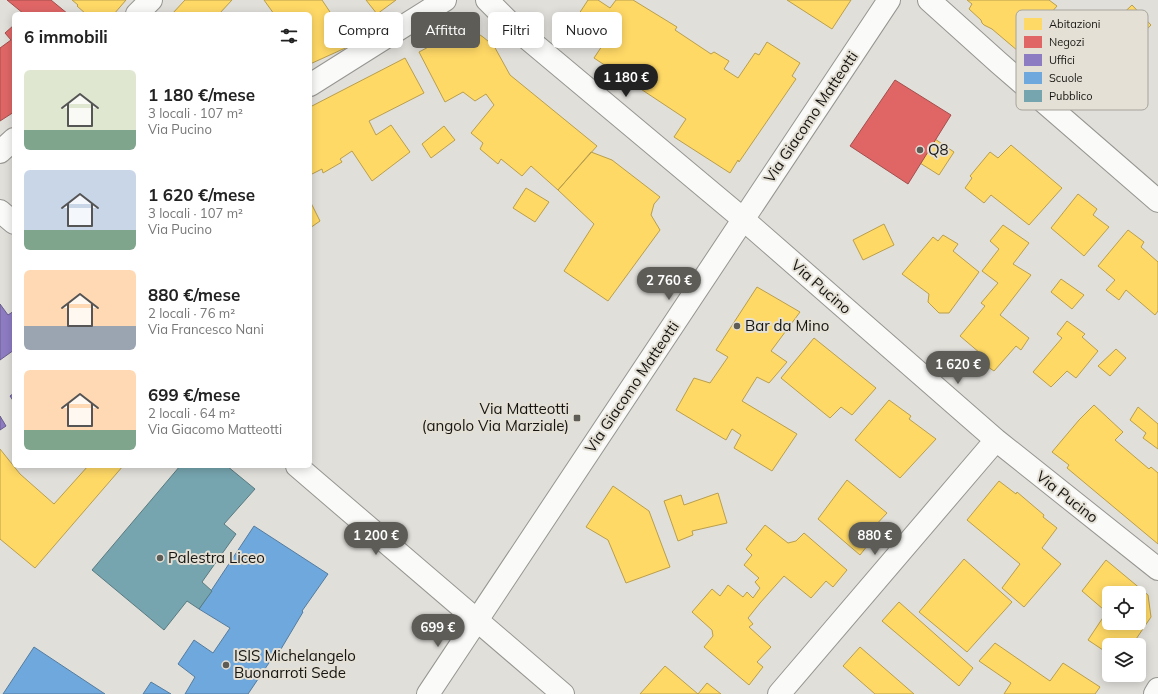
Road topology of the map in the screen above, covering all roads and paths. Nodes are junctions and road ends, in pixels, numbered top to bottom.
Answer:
1 (151, 0) edge
2 (445, 0) edge
3 (487, 0) edge
4 (889, 0) edge
5 (929, 0) edge
6 (139, 12) edge
7 (1016, 78) edge
8 (312, 84) edge
9 (1053, 110) edge
10 (1158, 201) edge
11 (0, 211) edge
12 (743, 219) junction
13 (12, 220) edge
14 (996, 440) junction
15 (299, 468) edge
16 (1158, 569) edge
17 (477, 620) junction
18 (1158, 689) edge
19 (428, 694) edge
20 (563, 694) edge
21 (779, 694) edge
22 (1155, 694) edge

1 - 6 street
2 - 8 street
3 - 12 street, Via Pucino
4 - 12 street, Via Giacomo Matteotti
5 - 7 street
9 - 10 street
11 - 13 street
12 - 14 street, Via Pucino
12 - 17 street, Via Giacomo Matteotti
14 - 16 street, Via Pucino
14 - 21 street
15 - 17 street
17 - 19 street, Via Giacomo Matteotti
17 - 20 street
18 - 22 street

